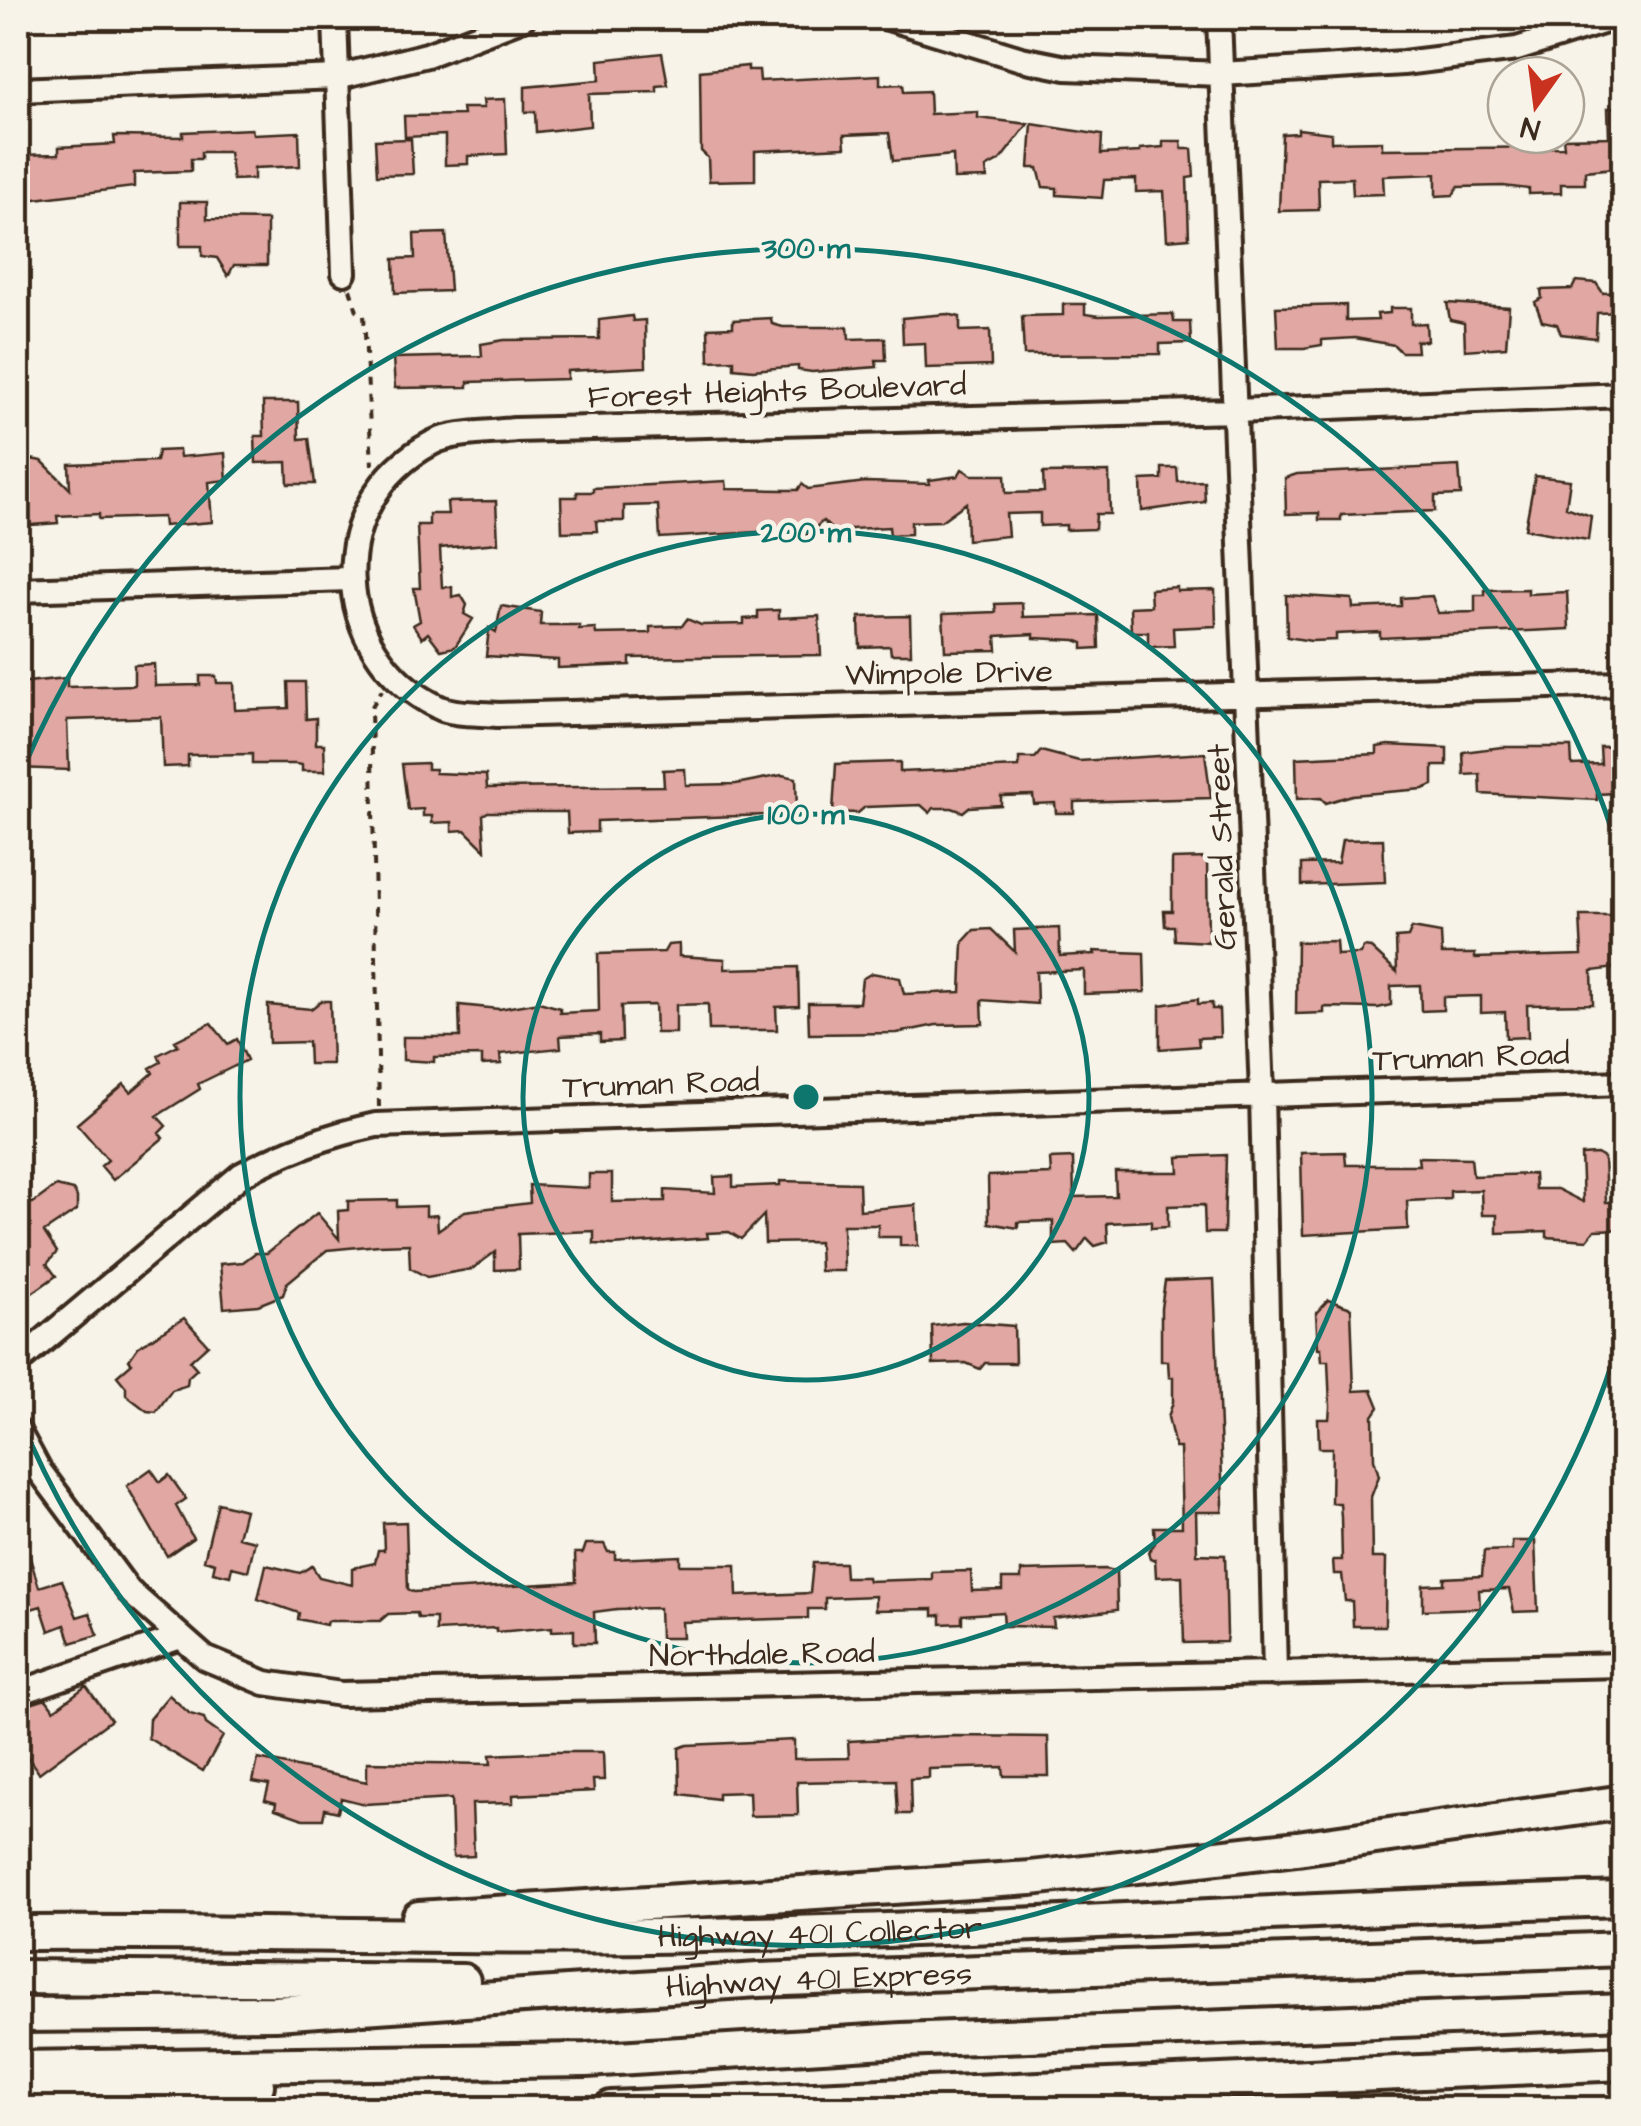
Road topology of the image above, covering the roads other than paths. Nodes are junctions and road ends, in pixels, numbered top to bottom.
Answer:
1 (335, 18) edge
2 (523, 18) edge
3 (888, 18) edge
4 (1219, 18) edge
5 (1615, 18) edge
6 (1220, 74) junction
7 (337, 77) junction
8 (18, 90) edge
9 (344, 273) road end
10 (1624, 395) edge
11 (1235, 411) junction
12 (348, 579) junction
13 (18, 590) edge
14 (1624, 684) edge
15 (1248, 697) junction
16 (1624, 1084) edge
17 (1262, 1094) junction
18 (18, 1362) edge
19 (18, 1432) edge
20 (39, 1470) junction
21 (18, 1480) edge
22 (180, 1637) junction
23 (1624, 1665) edge
24 (1275, 1674) junction
25 (18, 1693) edge
26 (1624, 1802) edge
27 (1624, 1884) edge
28 (1624, 1899) edge
29 (1364, 1906) junction
30 (214, 1932) junction
31 (18, 1933) edge
32 (1624, 1949) edge
33 (18, 1977) edge
34 (758, 1980) junction
35 (1624, 2011) edge
36 (18, 2016) edge
37 (586, 2060) junction
38 (1624, 2063) edge
39 (18, 2068) edge
40 (18, 2100) edge
41 (611, 2108) edge

1 - 7 street
2 - 7 street
3 - 6 street
4 - 6 street, Gerald Street
5 - 6 street
6 - 11 street, Gerald Street
7 - 8 street
7 - 9 street
10 - 11 street, Forest Heights Boulevard
11 - 12 street, Forest Heights Boulevard
11 - 15 street, Gerald Street
12 - 13 street
12 - 15 street, Wimpole Drive
14 - 15 street, Wimpole Drive
15 - 17 street, Gerald Street
16 - 17 street, Truman Road
17 - 18 street, Truman Road
17 - 24 street, Gerald Street
19 - 20 street, Northdale Road
20 - 21 street
20 - 22 street, Northdale Road
22 - 24 street, Northdale Road
22 - 25 street
23 - 24 street, Northdale Road
26 - 30 highway
27 - 29 highway
28 - 29 highway, Highway 401 Collector
29 - 30 highway, Highway 401 Collector
30 - 31 highway, Highway 401 Collector
32 - 34 highway, Highway 401 Express
33 - 34 highway
34 - 36 highway, Highway 401 Express
35 - 37 highway, Highway 401 Express
37 - 39 highway, Highway 401 Express
37 - 40 highway
38 - 41 highway

